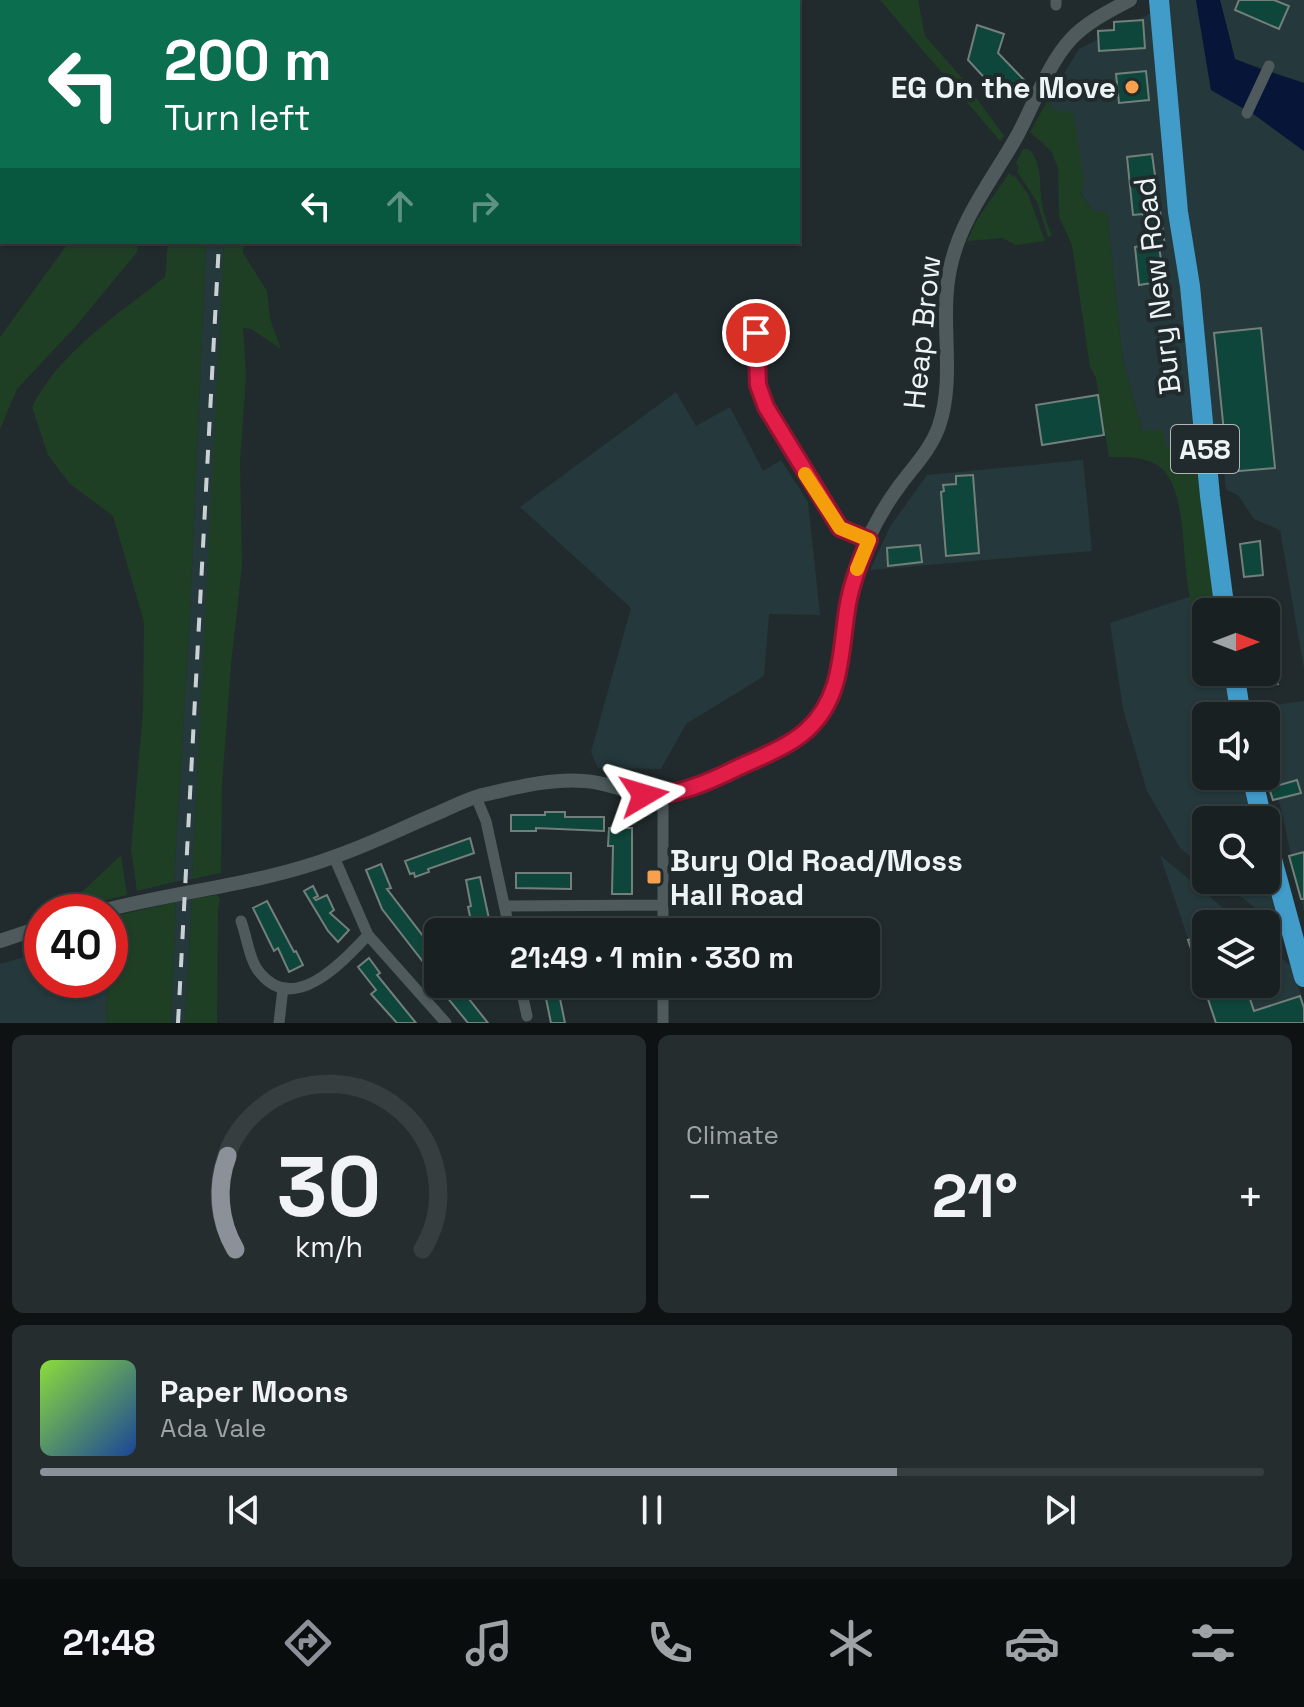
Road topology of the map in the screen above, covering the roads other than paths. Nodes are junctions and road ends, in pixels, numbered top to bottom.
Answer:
1 (1130, 0) edge
2 (1159, 0) edge
3 (1269, 66) dead end
4 (1247, 113) dead end
5 (745, 307) dead end
6 (869, 540) junction
7 (1223, 598) edge
8 (663, 796) junction
9 (476, 797) junction
10 (334, 857) junction
11 (1280, 890) edge
12 (128, 904) edge
13 (663, 905) junction
14 (505, 906) junction
15 (507, 918) edge
16 (663, 918) edge
17 (241, 921) dead end
18 (24, 933) edge
19 (368, 935) junction
20 (0, 941) edge
21 (1304, 977) edge
22 (283, 988) junction
23 (523, 998) edge
24 (663, 998) edge
25 (527, 1016) dead end
26 (279, 1023) edge
27 (446, 1023) edge
28 (663, 1023) edge

1 - 6 street, Heap Brow
2 - 7 highway, Bury New Road / A58
3 - 4 street
5 - 6 street
6 - 8 street, Heap Brow
8 - 9 street
8 - 13 street
9 - 10 street
9 - 14 street
10 - 12 street
10 - 19 street
11 - 21 highway
13 - 14 street
13 - 16 street
14 - 15 street
17 - 22 street
18 - 20 street
19 - 22 street
19 - 27 street
22 - 26 street
23 - 25 street
24 - 28 street

